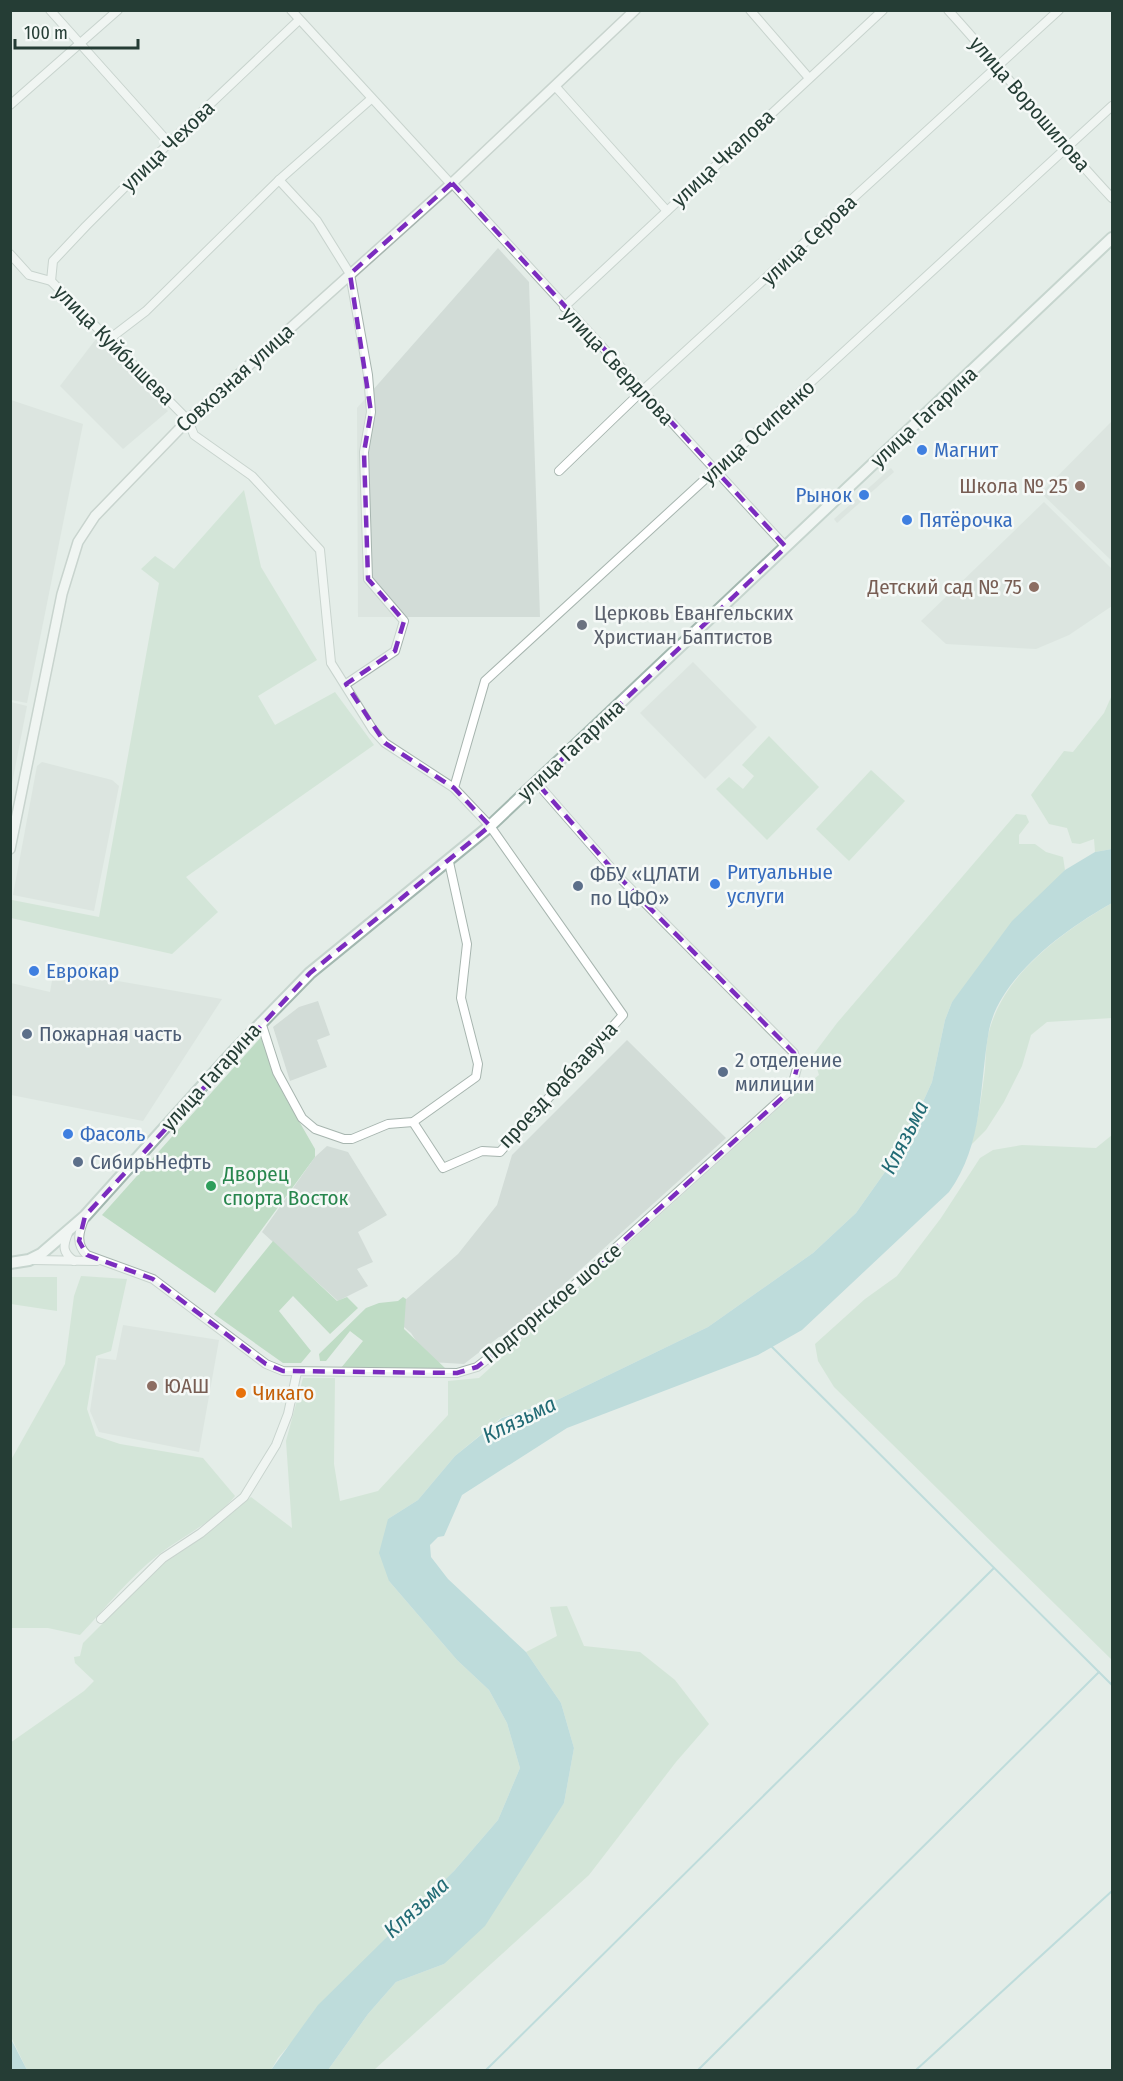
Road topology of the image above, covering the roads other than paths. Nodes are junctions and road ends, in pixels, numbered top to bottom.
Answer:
1 (50, 10) edge
2 (118, 10) edge
3 (291, 10) edge
4 (635, 10) edge
5 (750, 10) edge
6 (883, 10) edge
7 (948, 10) edge
8 (1059, 10) edge
9 (299, 20) junction
10 (80, 46) junction
11 (999, 65) junction
12 (809, 78) junction
13 (555, 86) junction
14 (371, 99) junction
15 (10, 105) edge
16 (1113, 106) edge
17 (169, 143) junction
18 (1066, 149) junction
19 (279, 180) junction
20 (451, 183) junction
21 (1113, 198) edge
22 (667, 211) junction
23 (1113, 238) edge
24 (10, 254) edge
25 (350, 274) junction
26 (51, 281) junction
27 (564, 307) junction
28 (108, 340) junction
29 (642, 391) junction
30 (188, 420) junction
31 (560, 471) dead end
32 (714, 471) junction
33 (786, 547) junction
34 (346, 684) junction
35 (537, 783) junction
36 (454, 788) junction
37 (490, 826) junction
38 (10, 849) edge
39 (449, 862) junction
40 (623, 1015) joint
41 (261, 1022) junction
42 (413, 1122) junction
43 (85, 1216) junction
44 (70, 1229) junction
45 (29, 1260) junction
46 (74, 1261) junction
47 (111, 1262) junction
48 (10, 1263) edge
49 (297, 1372) junction
50 (101, 1619) dead end

1 - 10 street
2 - 10 street
3 - 9 street, улица Свердлова
4 - 13 street, Совхозная улица
5 - 12 street
6 - 12 street, улица Чкалова
7 - 11 street, улица Ворошилова
8 - 11 street, улица Серова
9 - 14 street, улица Свердлова
9 - 17 street, улица Чехова
10 - 15 street
10 - 17 street
11 - 18 street, улица Ворошилова
11 - 29 street, улица Серова
12 - 22 street, улица Чкалова
13 - 20 street, Совхозная улица
13 - 22 street
14 - 19 street
14 - 20 street, улица Свердлова
16 - 18 street, улица Осипенко
17 - 26 street, улица Чехова
18 - 21 street, улица Ворошилова
18 - 32 street, улица Осипенко
19 - 25 street
19 - 28 street
20 - 25 street, Совхозная улица
20 - 27 street, улица Свердлова
22 - 27 street, улица Чкалова
23 - 33 main road, улица Гагарина
24 - 26 street, улица Куйбышева
25 - 30 street, Совхозная улица
25 - 34 street
26 - 28 street, улица Куйбышева
27 - 29 street, улица Свердлова
28 - 30 street, улица Куйбышева
29 - 31 street, улица Серова
29 - 32 street, улица Свердлова
30 - 34 street, улица Куйбышева
30 - 38 street, Совхозная улица
32 - 33 street, улица Свердлова
32 - 36 street, улица Осипенко
33 - 35 main road, улица Гагарина
34 - 36 street, улица Куйбышева
35 - 37 main road, улица Гагарина
35 - 49 street, Подгорнское шоссе
36 - 37 street, улица Куйбышева
37 - 39 main road, улица Гагарина
37 - 40 street, улица Куйбышева
39 - 41 main road, улица Гагарина
39 - 42 street
40 - 42 street, проезд Фабзавуча
41 - 42 street
41 - 43 main road, улица Гагарина
43 - 44 main road, улица Гагарина
43 - 47 street, Подгорнское шоссе
44 - 45 main road, улица Гагарина
44 - 46 street
45 - 46 street
45 - 48 main road
46 - 47 street
47 - 49 street, Подгорнское шоссе
49 - 50 street

